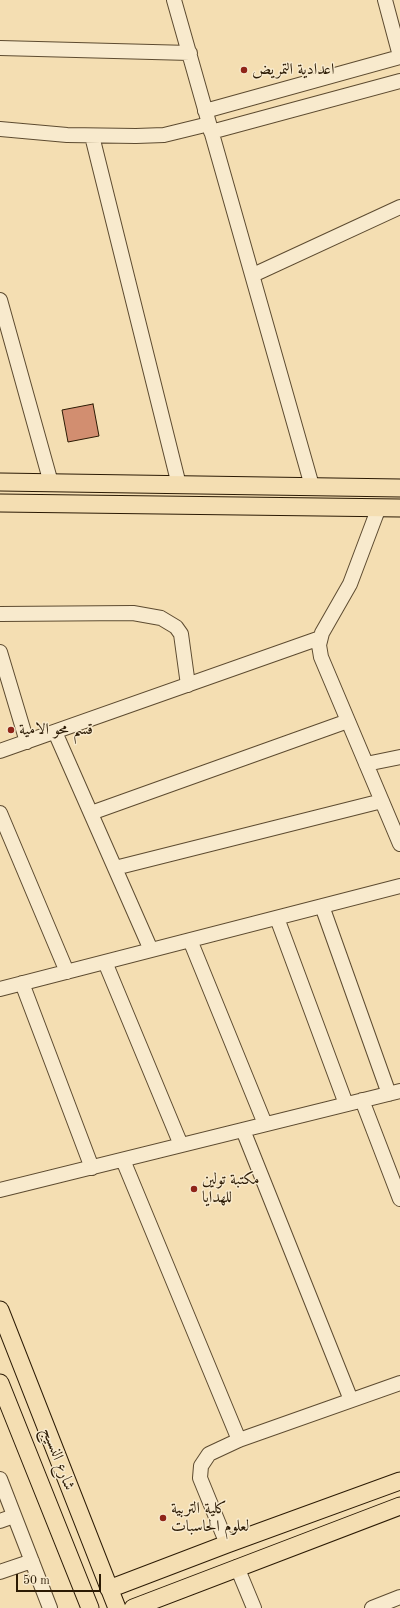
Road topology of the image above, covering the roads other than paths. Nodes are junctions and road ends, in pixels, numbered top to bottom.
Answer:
1 (174, 0) edge
2 (385, 0) edge
3 (0, 48) edge
4 (190, 53) junction
5 (400, 56) edge
6 (400, 81) edge
7 (208, 122) junction
8 (0, 129) edge
9 (92, 136) junction
10 (400, 207) edge
11 (253, 275) junction
12 (0, 300) edge
13 (0, 482) edge
14 (51, 483) junction
15 (120, 484) junction
16 (179, 485) junction
17 (312, 486) junction
18 (400, 488) edge
19 (0, 503) edge
20 (122, 504) junction
21 (379, 507) junction
22 (400, 508) edge
23 (0, 614) edge
24 (320, 638) junction
25 (0, 652) edge
26 (188, 685) junction
27 (348, 721) junction
28 (55, 732) junction
29 (27, 742) junction
30 (0, 752) edge
31 (400, 757) edge
32 (366, 764) junction
33 (382, 801) junction
34 (0, 813) edge
35 (91, 813) junction
36 (400, 844) edge
37 (115, 868) junction
38 (400, 886) edge
39 (322, 906) junction
40 (277, 918) junction
41 (190, 940) junction
42 (151, 950) junction
43 (105, 962) junction
44 (67, 972) junction
45 (22, 983) junction
46 (0, 989) edge
47 (394, 1092) edge
48 (362, 1100) junction
49 (346, 1104) junction
50 (265, 1124) junction
51 (243, 1130) junction
52 (180, 1145) junction
53 (123, 1160) junction
54 (92, 1168) junction
55 (0, 1190) edge
56 (400, 1199) edge
57 (0, 1310) edge
58 (0, 1383) edge
59 (400, 1383) edge
60 (351, 1400) junction
61 (240, 1440) junction
62 (0, 1479) edge
63 (400, 1481) edge
64 (400, 1506) edge
65 (14, 1516) junction
66 (0, 1521) edge
67 (226, 1544) junction
68 (32, 1561) junction
69 (237, 1567) junction
70 (0, 1572) edge
71 (109, 1590) junction
72 (400, 1597) edge
73 (50, 1608) edge
74 (89, 1608) edge
75 (117, 1608) edge
76 (133, 1608) edge
77 (254, 1608) edge
78 (372, 1608) edge

1 - 4 street
2 - 5 street
3 - 4 street
4 - 7 street
5 - 7 street
6 - 7 street
7 - 9 street
7 - 11 street
8 - 9 street
9 - 16 street
10 - 11 street
11 - 17 street
12 - 14 street
13 - 14 main road
14 - 15 main road
15 - 16 main road
15 - 20 main road
16 - 17 main road
17 - 18 main road
19 - 20 main road
20 - 21 main road
21 - 22 main road
21 - 24 street
23 - 26 street
24 - 26 street
24 - 27 street
25 - 29 street
26 - 28 street
27 - 32 street
27 - 35 street
28 - 29 street
28 - 35 street
29 - 30 street
31 - 32 street
32 - 33 street
33 - 36 street
33 - 37 street
34 - 44 street
35 - 37 street
37 - 42 street
38 - 39 street
39 - 40 street
39 - 47 street
40 - 41 street
40 - 49 street
41 - 42 street
41 - 50 street
42 - 43 street
43 - 44 street
43 - 52 street
44 - 45 street
45 - 46 street
45 - 54 street
47 - 48 street
48 - 49 street
48 - 56 street
49 - 50 street
50 - 51 street
51 - 52 street
51 - 60 street
52 - 53 street
53 - 54 street
53 - 61 street
54 - 55 street
57 - 71 main road, شارع النسيج
58 - 74 main road, شارع النسيج
59 - 60 street
60 - 61 street
61 - 67 street
62 - 65 street
63 - 67 main road
64 - 69 main road
65 - 66 street
65 - 68 street
67 - 71 main road
68 - 70 street
68 - 73 street
69 - 76 main road
69 - 77 street
71 - 75 main road, شارع النسيج
72 - 78 street

